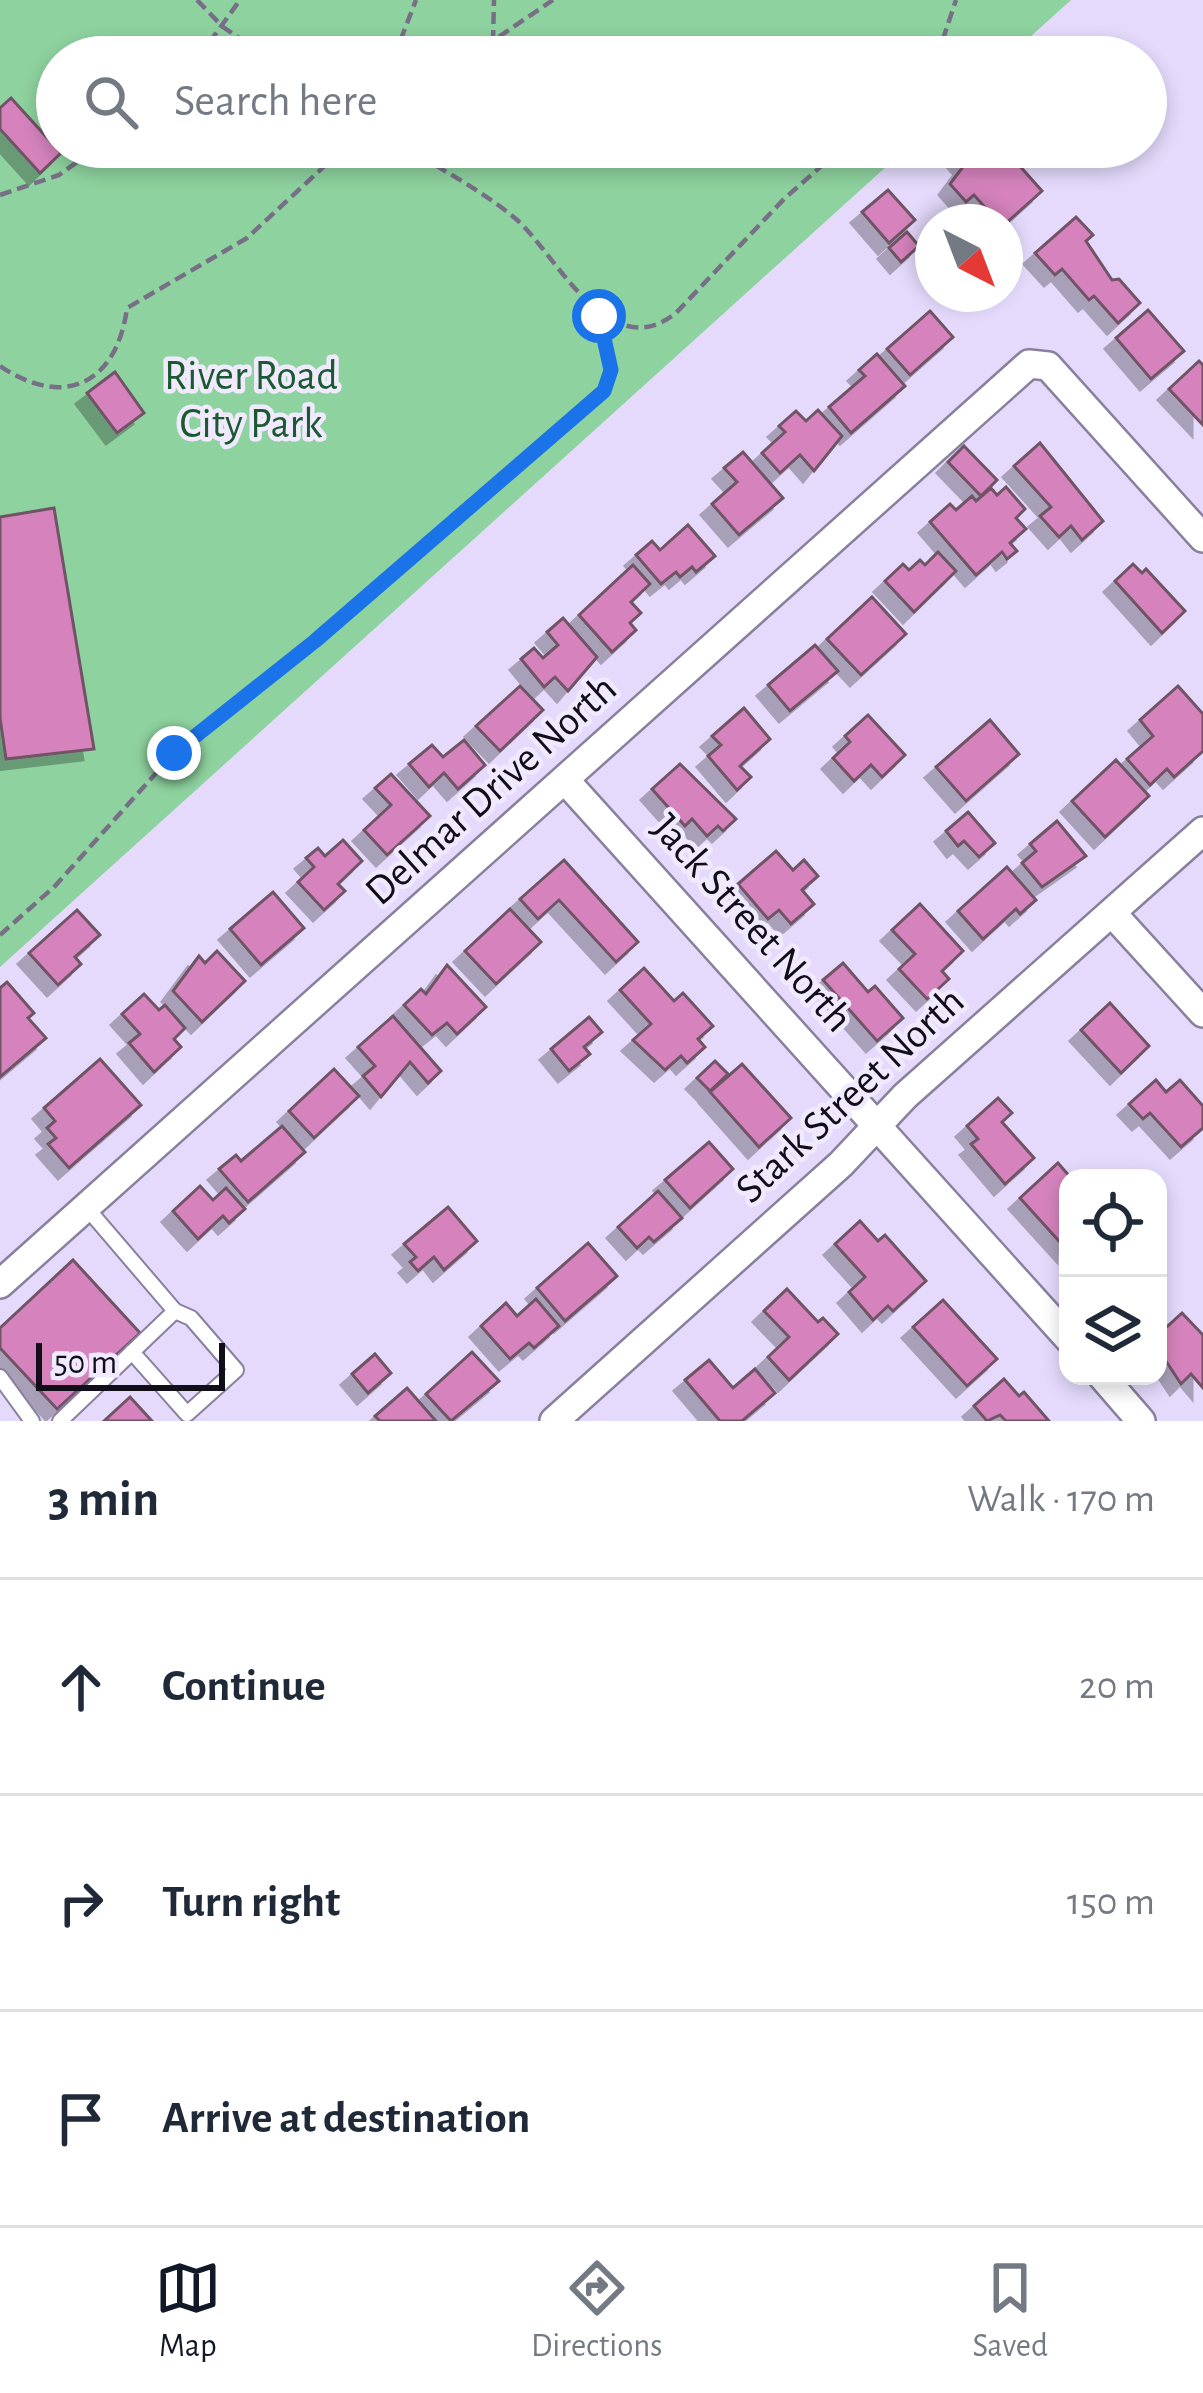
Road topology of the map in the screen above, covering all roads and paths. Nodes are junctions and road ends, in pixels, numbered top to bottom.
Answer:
1 (197, 0) edge
2 (240, 0) edge
3 (416, 0) edge
4 (494, 0) edge
5 (956, 0) edge
6 (548, 1) edge
7 (224, 27) junction
8 (216, 36) edge
9 (237, 36) edge
10 (402, 36) edge
11 (493, 36) edge
12 (501, 36) edge
13 (944, 36) edge
14 (69, 168) edge
15 (323, 168) edge
16 (438, 168) edge
17 (819, 168) edge
18 (0, 195) edge
19 (599, 316) junction
20 (0, 366) edge
21 (1203, 538) edge
22 (565, 780) junction
23 (1203, 831) edge
24 (1112, 913) junction
25 (0, 935) edge
26 (1203, 1013) edge
27 (878, 1123) junction
28 (86, 1207) junction
29 (0, 1284) edge
30 (175, 1311) junction
31 (1059, 1328) edge
32 (132, 1352) junction
33 (0, 1377) edge
34 (1110, 1385) edge
35 (32, 1421) edge
36 (60, 1421) edge
37 (554, 1421) edge
38 (1141, 1421) edge

1 - 7 path
2 - 7 path
3 - 10 path
4 - 11 path
5 - 13 path
6 - 12 path
7 - 8 path
7 - 9 path
14 - 18 path
15 - 20 path
16 - 19 path
17 - 19 path
19 - 25 path
21 - 22 street, Delmar Drive North
22 - 27 street, Jack Street North
22 - 28 street, Delmar Drive North
23 - 24 street, Stark Street North
24 - 26 street
24 - 27 street, Stark Street North
27 - 31 street, Jack Street North
27 - 37 street, Stark Street North
28 - 29 street, Delmar Drive North
28 - 30 lane
30 - 32 lane
30 - 32 lane
32 - 36 lane
33 - 35 lane
34 - 38 street

